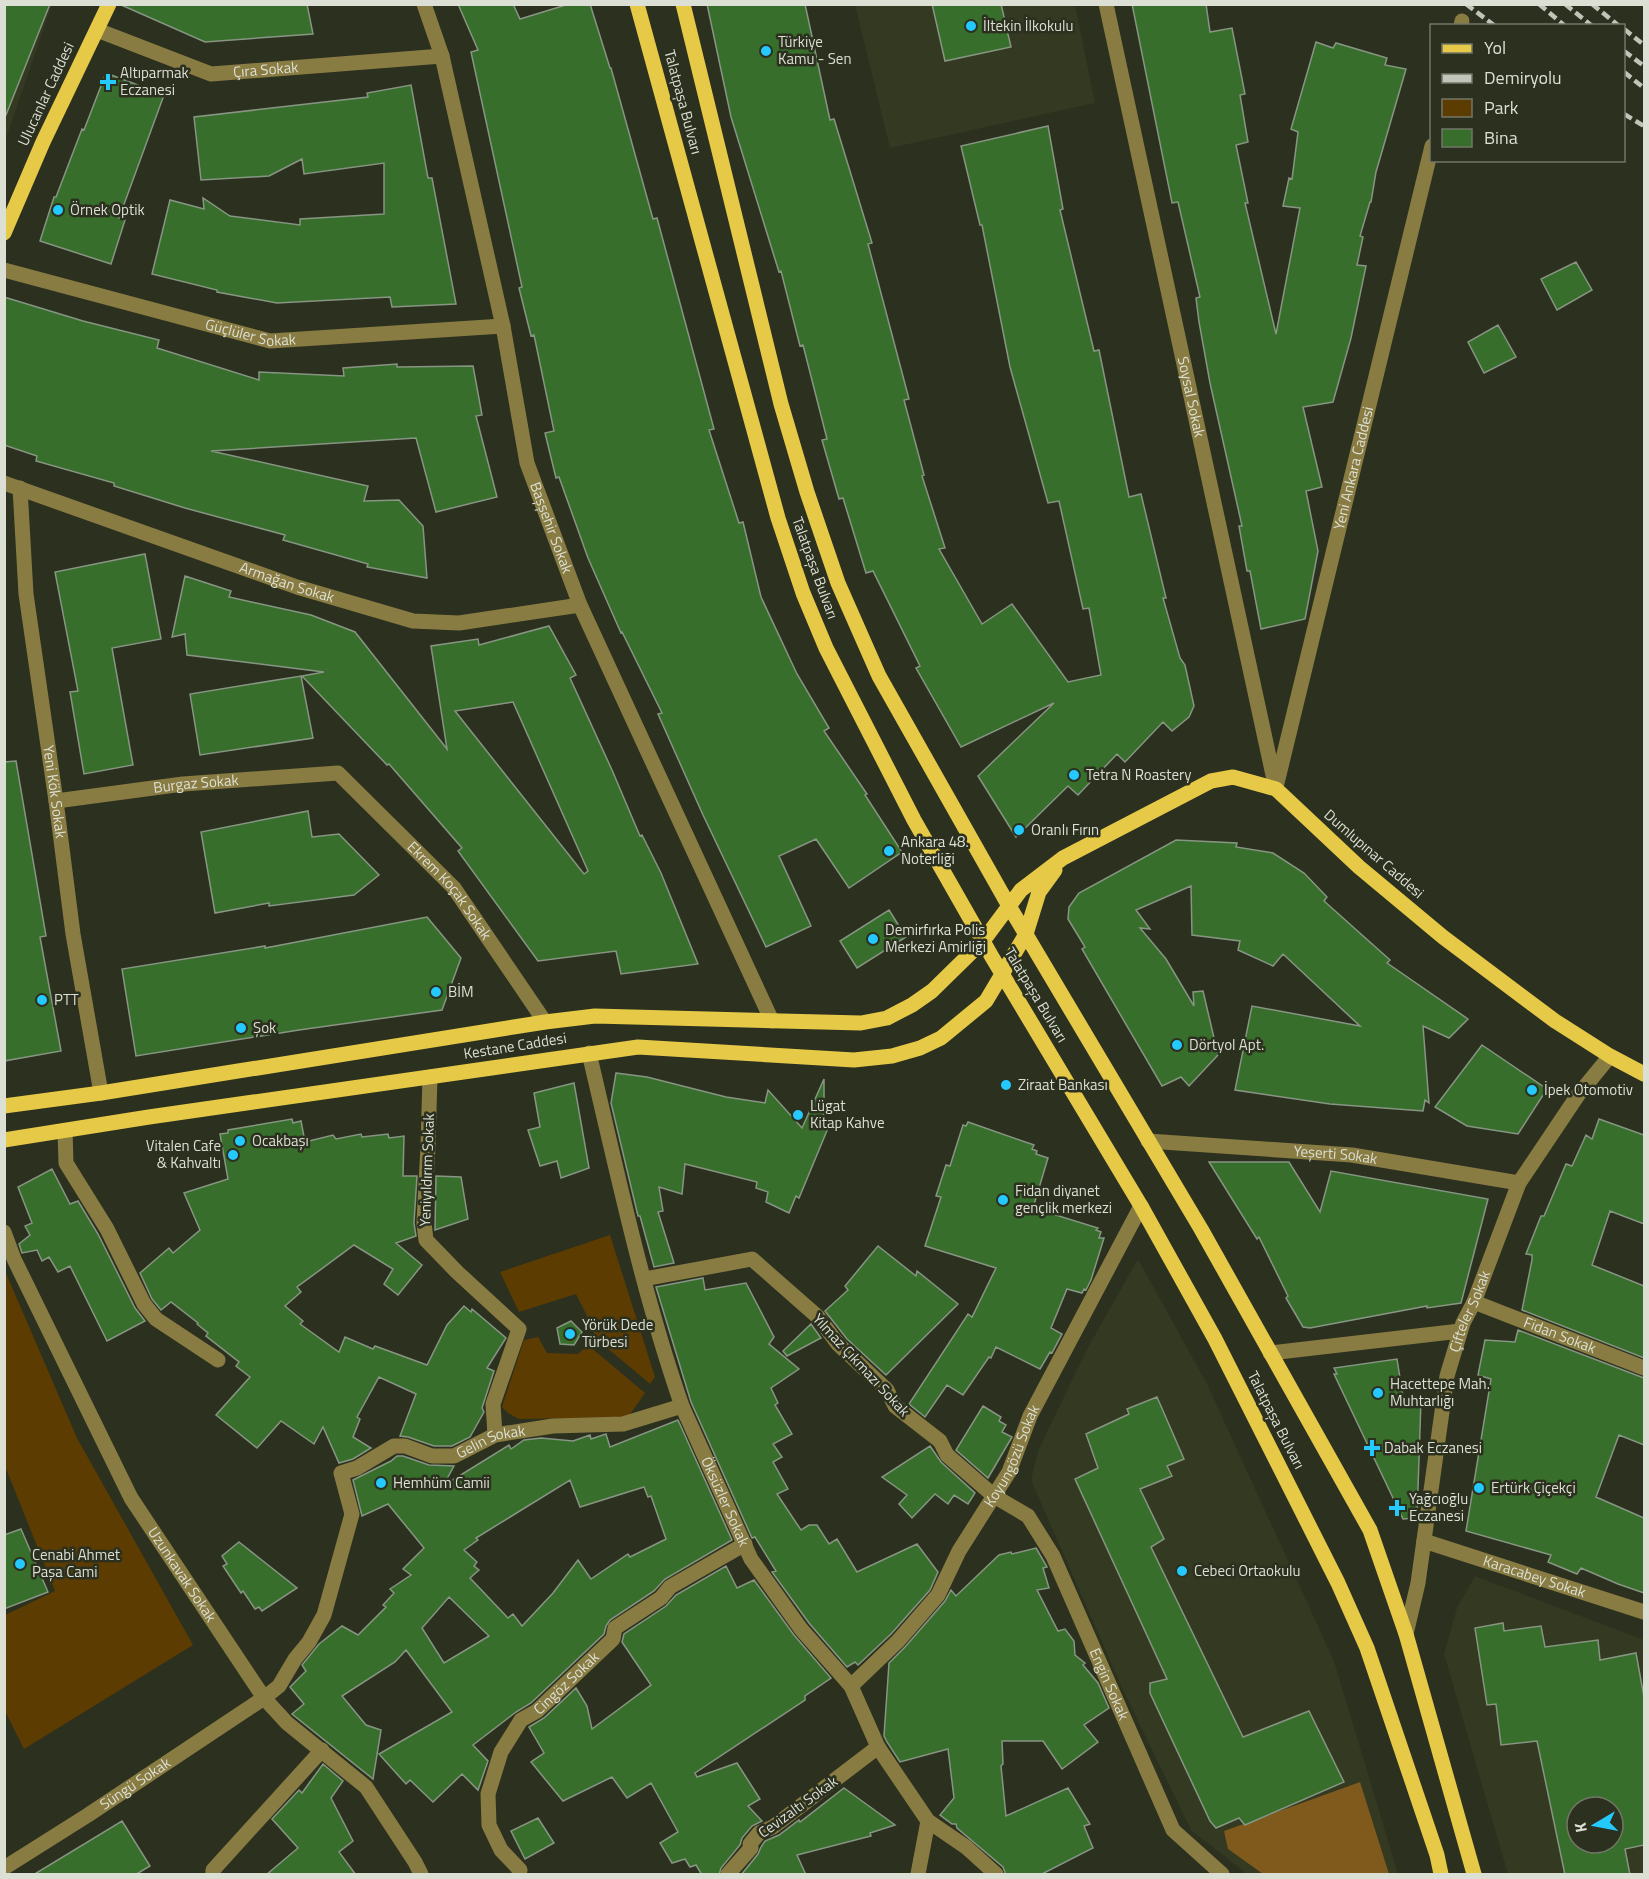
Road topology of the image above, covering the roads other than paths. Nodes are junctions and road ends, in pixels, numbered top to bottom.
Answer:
1 (109, 4) edge
2 (424, 4) edge
3 (637, 4) edge
4 (684, 4) edge
5 (1106, 4) edge
6 (97, 30) junction
7 (442, 56) junction
8 (1430, 150) edge
9 (4, 233) edge
10 (4, 270) edge
11 (503, 326) junction
12 (4, 483) edge
13 (20, 488) junction
14 (580, 605) junction
15 (338, 773) joint
16 (1276, 789) junction
17 (56, 801) junction
18 (1064, 858) junction
19 (1009, 906) junction
20 (1026, 934) junction
21 (983, 941) junction
22 (1002, 974) junction
23 (772, 1021) junction
24 (545, 1022) junction
25 (589, 1053) junction
26 (1610, 1056) junction
27 (1644, 1074) edge
28 (430, 1077) junction
29 (101, 1093) junction
30 (4, 1106) edge
31 (65, 1131) junction
32 (4, 1140) edge
33 (1148, 1141) junction
34 (1519, 1183) junction
35 (1141, 1206) junction
36 (6, 1241) edge
37 (644, 1279) junction
38 (1474, 1302) junction
39 (1460, 1331) junction
40 (1270, 1353) junction
41 (218, 1360) dead end
42 (1644, 1368) edge
43 (682, 1406) junction
44 (495, 1435) junction
45 (994, 1496) junction
46 (1424, 1540) junction
47 (745, 1544) junction
48 (1644, 1612) edge
49 (1406, 1634) junction
50 (852, 1686) junction
51 (264, 1698) junction
52 (878, 1748) junction
53 (322, 1750) junction
54 (928, 1821) junction
55 (4, 1868) edge
56 (213, 1875) edge
57 (421, 1875) edge
58 (519, 1875) edge
59 (728, 1875) edge
60 (918, 1875) edge
61 (996, 1875) edge
62 (1222, 1875) edge
63 (1441, 1875) edge
64 (1474, 1875) edge

1 - 6 main road, Ulucanlar Caddesi
2 - 7 street, Başşehir Sokak
3 - 21 main road, Talatpaşa Bulvarı
4 - 19 main road, Talatpaşa Bulvarı
5 - 16 street, Soysal Sokak
6 - 7 street, Çıra Sokak
6 - 9 main road, Ulucanlar Caddesi
7 - 11 street, Başşehir Sokak
8 - 16 street, Yeni Ankara Caddesi
10 - 11 street, Güçlüler Sokak
11 - 14 street, Başşehir Sokak
12 - 13 street, Armağan Sokak
13 - 14 street, Armağan Sokak
13 - 17 street, Yeni Kök Sokak
14 - 23 street, Başşehir Sokak
15 - 17 street, Burgaz Sokak
15 - 24 street, Ekrem Koçak Sokak
16 - 18 main road, Dumlupınar Caddesi
16 - 26 main road, Dumlupınar Caddesi
17 - 29 street, Yeni Kök Sokak
18 - 19 main road, Dumlupınar Caddesi
18 - 20 main road, Dumlupınar Caddesi
19 - 20 main road, Talatpaşa Bulvarı
19 - 21 main road, Dumlupınar Caddesi
20 - 22 main road, Kestane Caddesi
20 - 33 main road, Talatpaşa Bulvarı
21 - 22 main road, Talatpaşa Bulvarı
21 - 23 main road, Kestane Caddesi
22 - 25 main road, Kestane Caddesi
22 - 35 main road, Talatpaşa Bulvarı
23 - 24 main road, Kestane Caddesi
24 - 29 main road, Kestane Caddesi
25 - 28 main road, Kestane Caddesi
25 - 37 street, Öksüzler Sokak
26 - 27 main road, Dumlupınar Caddesi
26 - 34 street, Çifteler Sokak
28 - 31 main road, Kestane Caddesi
28 - 44 street, Yeniyıldırım Sokak
29 - 30 main road, Kestane Caddesi
31 - 32 main road, Kestane Caddesi
31 - 41 street
33 - 34 street, Yeşerti Sokak
33 - 40 main road, Talatpaşa Bulvarı
34 - 38 street, Çifteler Sokak
35 - 45 street, Koyungözü Sokak
35 - 63 main road, Talatpaşa Bulvarı
36 - 51 street, Uzunkavak Sokak
37 - 43 street, Öksüzler Sokak
37 - 45 street, Yılmaz Çıkmazı Sokak
38 - 39 street, Çifteler Sokak
38 - 42 street, Fidan Sokak
39 - 40 street
39 - 46 street, Çifteler Sokak
40 - 49 main road, Talatpaşa Bulvarı
43 - 44 street, Gelin Sokak
43 - 47 street, Öksüzler Sokak
44 - 51 street, Gelin Sokak
45 - 50 street, Koyungözü Sokak
45 - 62 street, Engin Sokak
46 - 48 street, Karacabey Sokak
46 - 49 street, Çifteler Sokak
47 - 50 street, Öksüzler Sokak
47 - 58 street, Cingöz Sokak
49 - 64 main road, Talatpaşa Bulvarı
50 - 52 street, Öksüzler Sokak
51 - 53 street, Uzunkavak Sokak
51 - 55 street, Süngü Sokak
52 - 54 street, Öksüzler Sokak
52 - 59 street, Cevizaltı Sokak
53 - 56 street
53 - 57 street, Uzunkavak Sokak
54 - 60 street
54 - 61 street, Öksüzler Sokak

